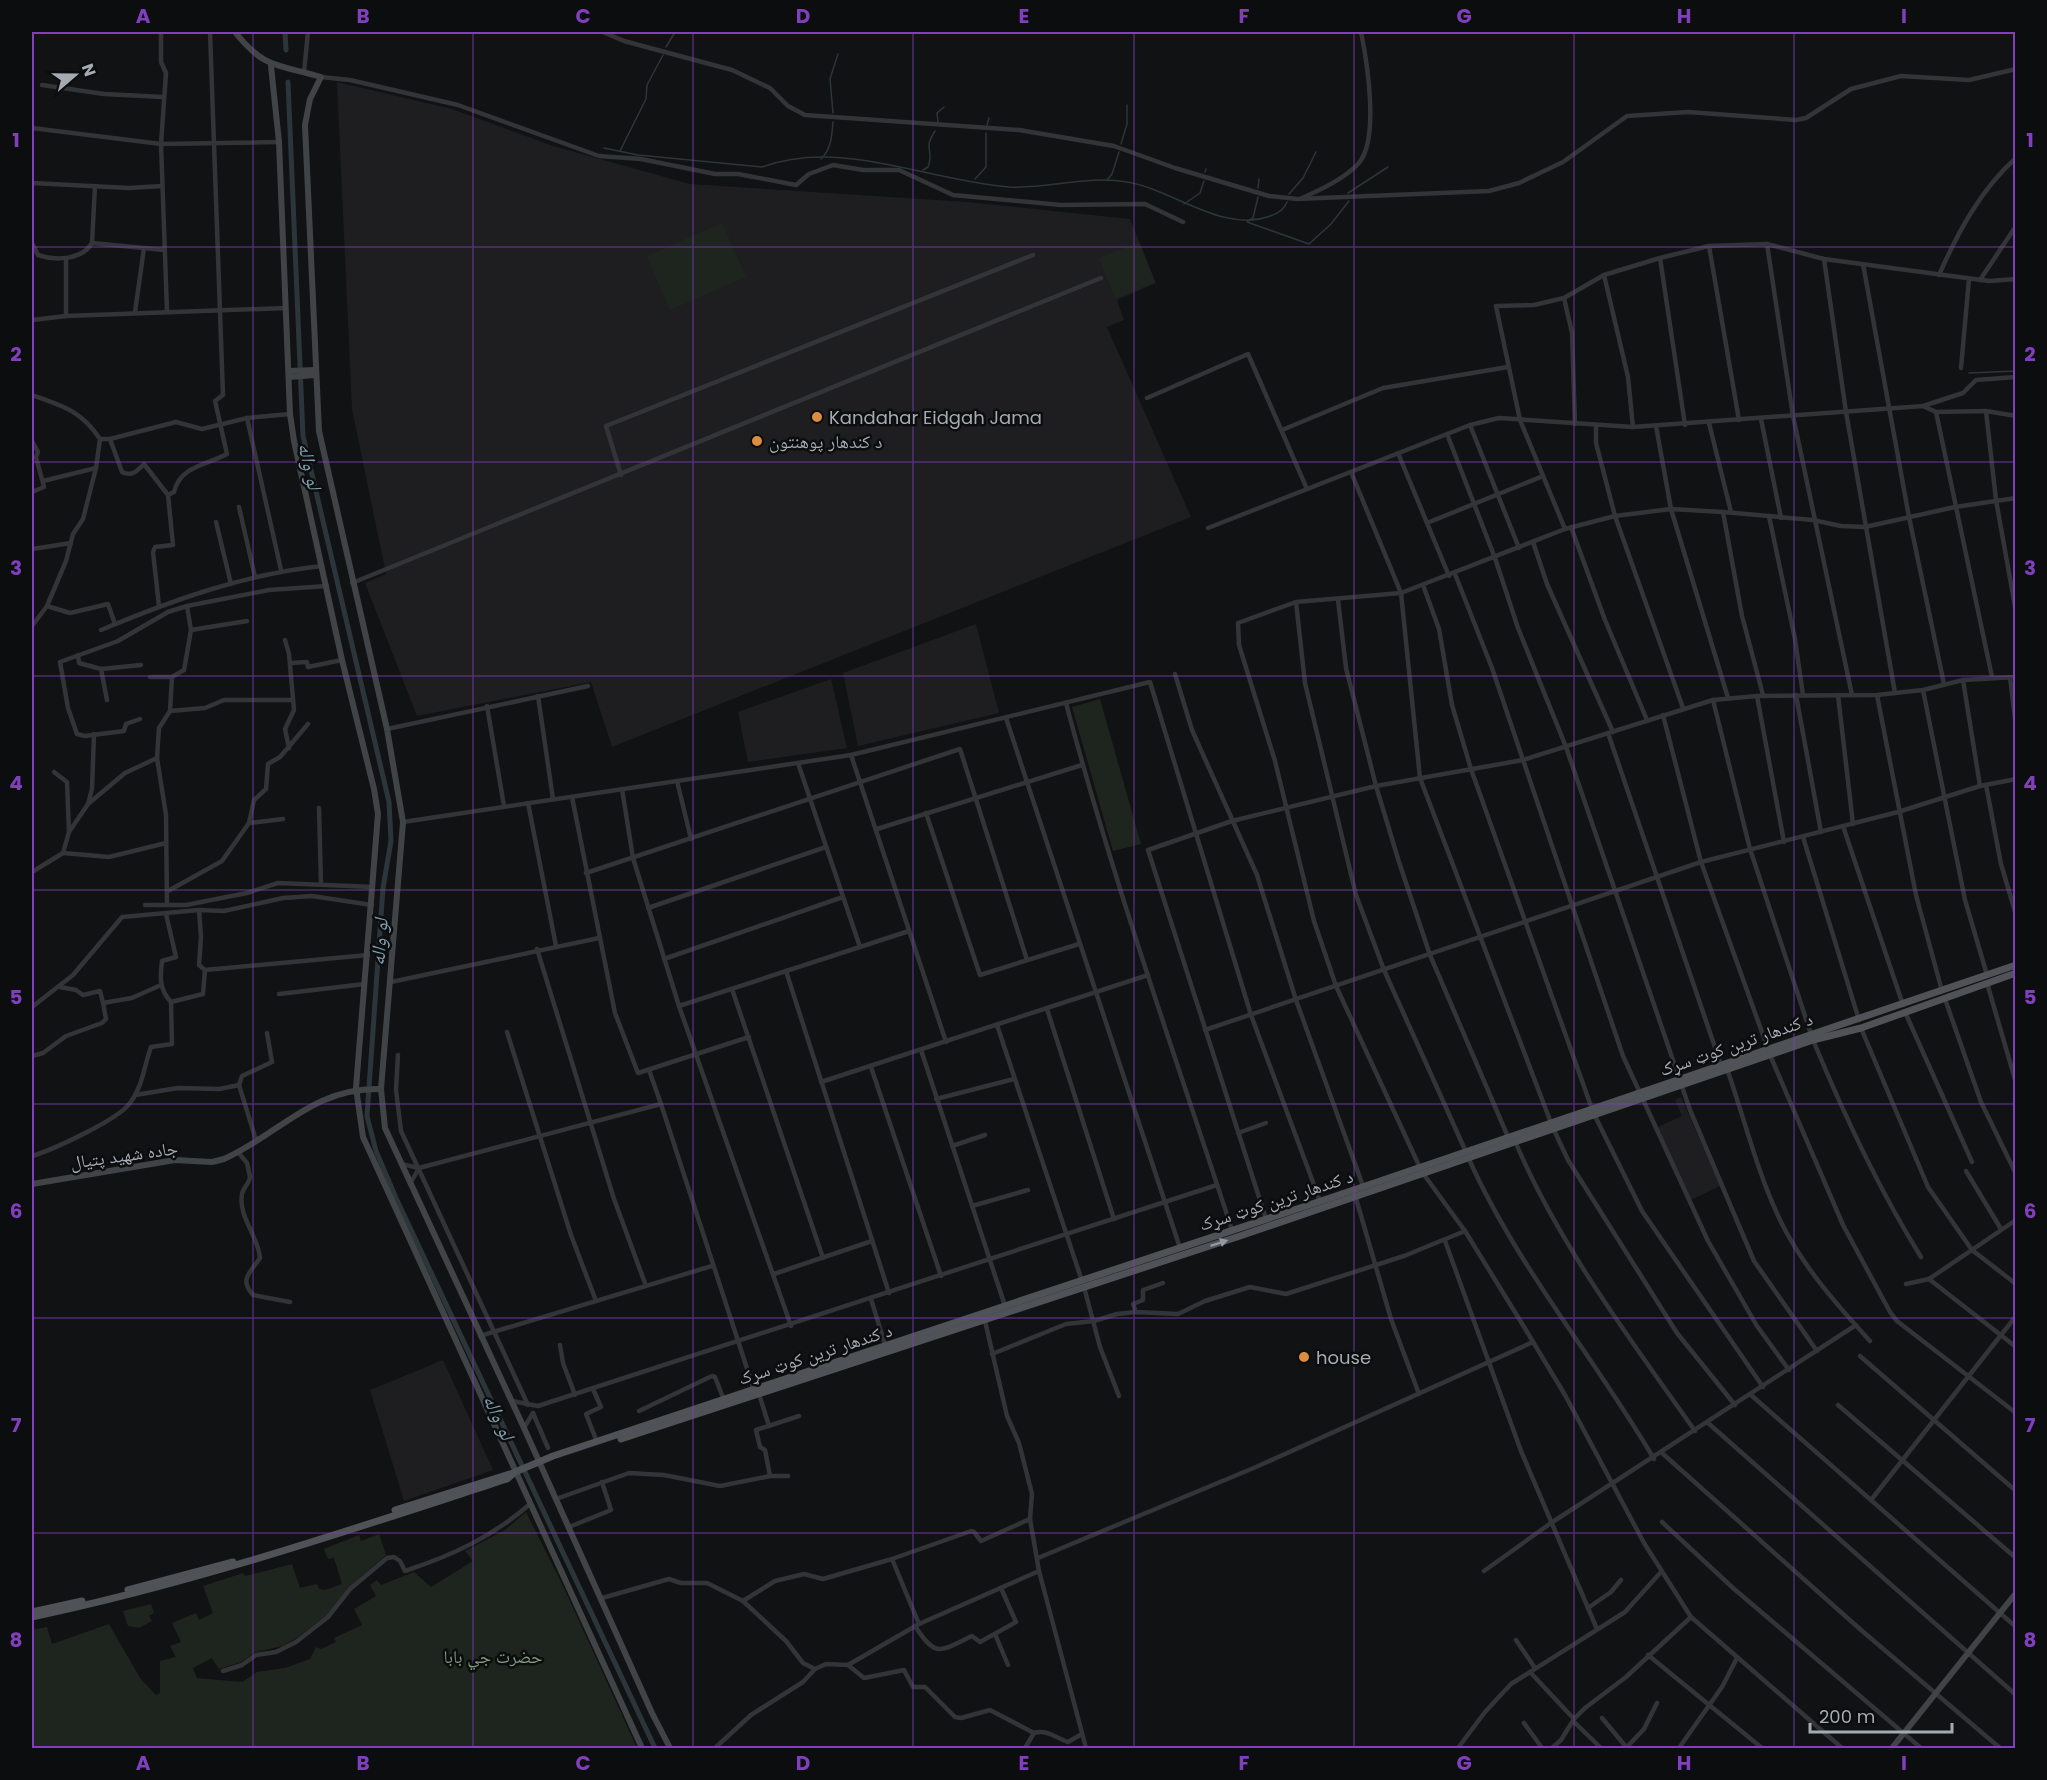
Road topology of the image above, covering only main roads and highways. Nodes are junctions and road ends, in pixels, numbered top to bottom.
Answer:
1 (2016, 965) edge
2 (2016, 973) edge
3 (1987, 979) junction
4 (1421, 1170) junction
5 (1244, 1230) junction
6 (1083, 1284) junction
7 (887, 1349) junction
8 (756, 1392) junction
9 (539, 1462) junction
10 (157, 1586) junction
11 (32, 1612) edge
12 (32, 1617) edge

1 - 3 main road, د کندهار ترين کوټ سړک
2 - 3 main road, د کندهار ترين کوټ سړک
3 - 4 main road, د کندهار ترين کوټ سړک
4 - 5 main road, د کندهار ترين کوټ سړک
4 - 5 main road, د کندهار ترين کوټ سړک
6 -> 5 main road, د کندهار ترين کوټ سړک
5 - 6 main road, د کندهار ترين کوټ سړک
6 - 7 main road, د کندهار ترين کوټ سړک
6 - 7 main road, د کندهار ترين کوټ سړک
7 - 8 main road, د کندهار ترين کوټ سړک
8 - 9 main road, د کندهار ترين کوټ سړک
8 - 9 main road, د کندهار ترين کوټ سړک
9 - 10 main road
10 - 11 main road
10 - 12 main road

